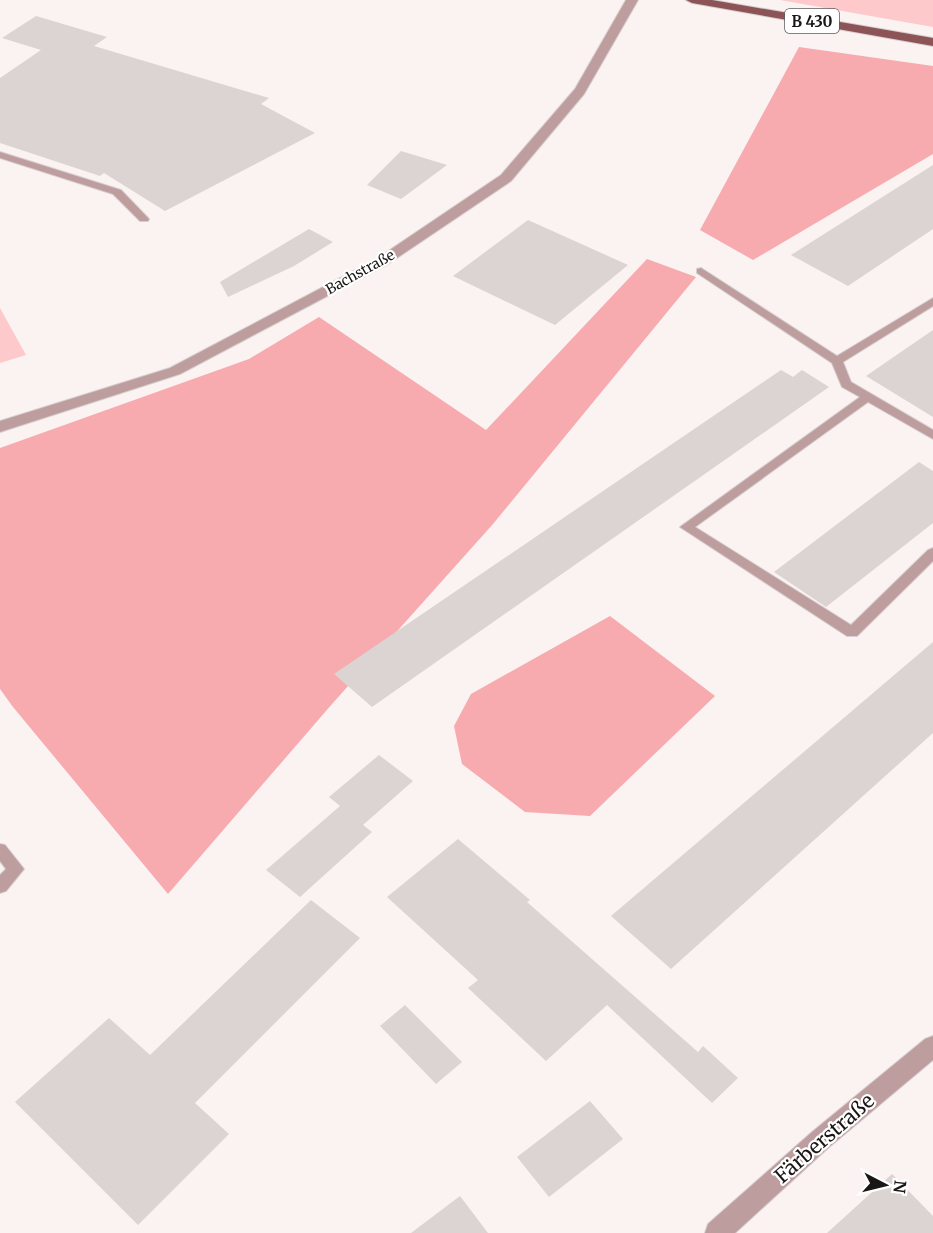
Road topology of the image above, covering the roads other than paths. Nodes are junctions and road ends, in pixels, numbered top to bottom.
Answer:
1 (632, 0) edge
2 (692, 0) edge
3 (933, 42) edge
4 (0, 155) edge
5 (144, 219) dead end
6 (700, 271) dead end
7 (933, 301) edge
8 (837, 361) junction
9 (868, 397) junction
10 (0, 427) edge
11 (933, 435) edge
12 (933, 553) edge
13 (0, 850) edge
14 (0, 886) edge
15 (933, 1046) edge
16 (717, 1233) edge

1 - 10 street, Bachstraße
2 - 3 main road, B 430
4 - 5 lane
6 - 8 lane
7 - 8 lane
8 - 9 lane
9 - 11 lane
9 - 12 lane
13 - 14 lane
15 - 16 street, Färberstraße

